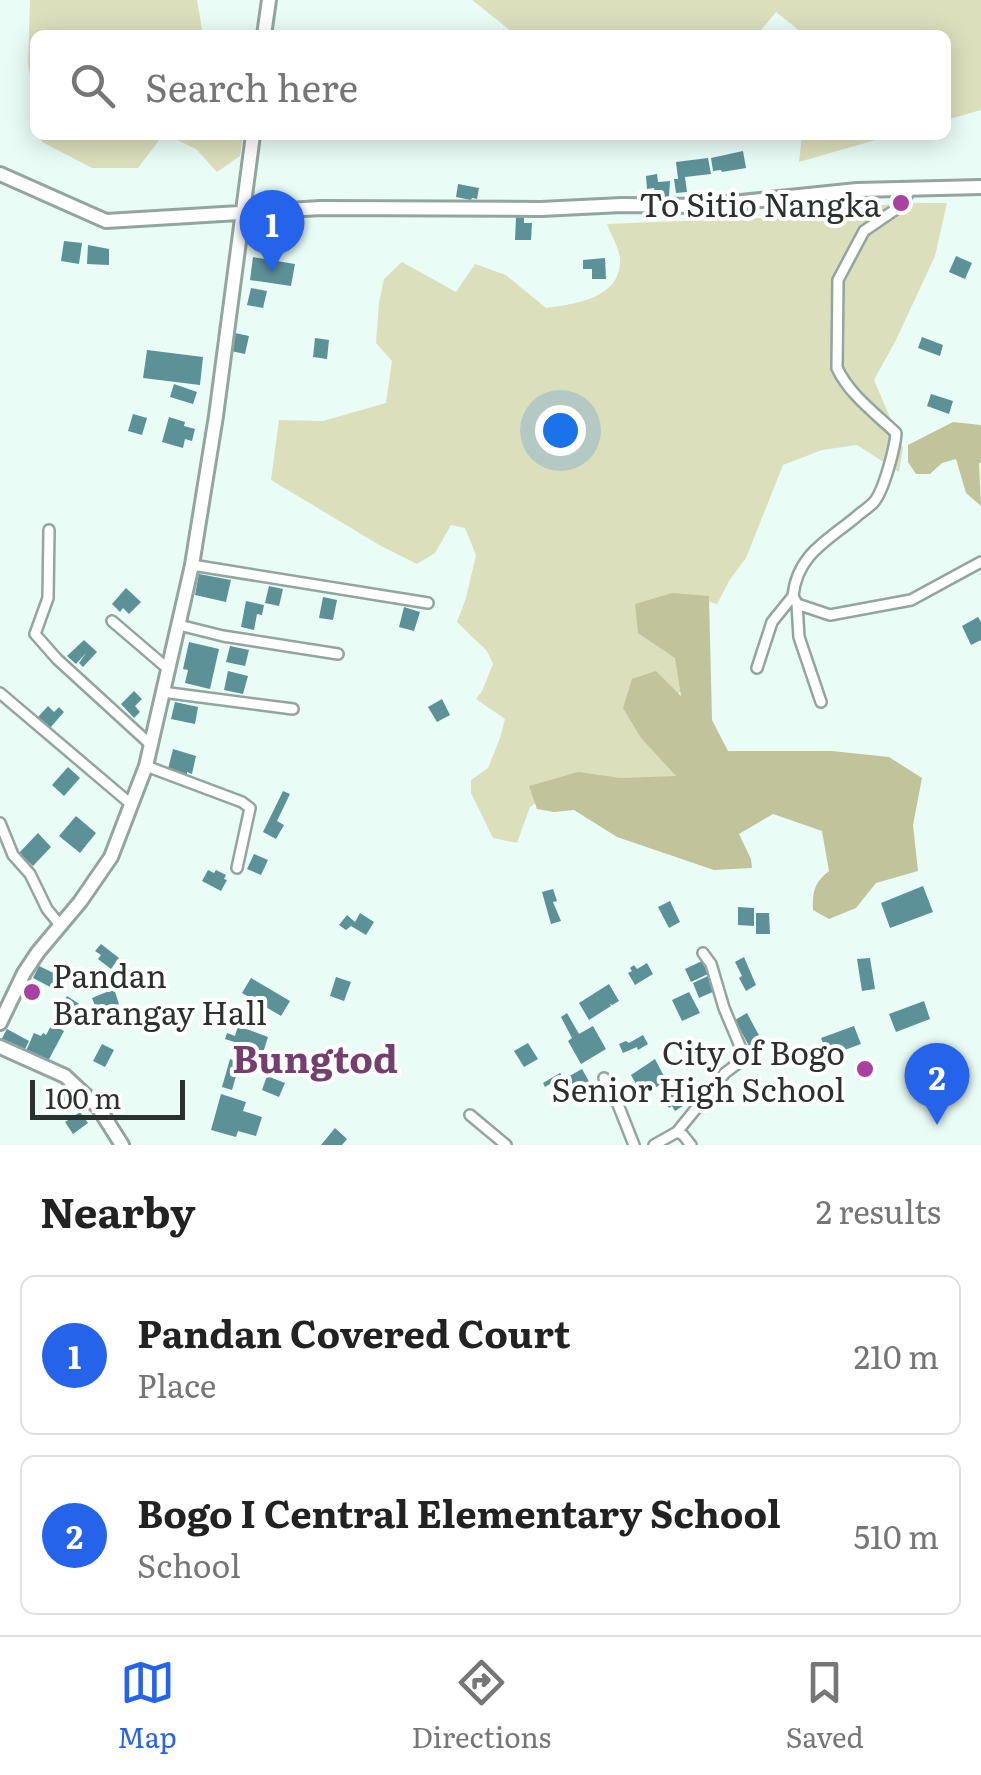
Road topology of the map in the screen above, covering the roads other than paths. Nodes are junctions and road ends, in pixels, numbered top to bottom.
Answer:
1 (268, 0) edge
2 (265, 30) edge
3 (252, 140) edge
4 (0, 174) edge
5 (981, 187) edge
6 (912, 188) junction
7 (242, 214) junction
8 (48, 530) dead end
9 (981, 562) edge
10 (192, 565) junction
11 (795, 600) junction
12 (428, 604) dead end
13 (112, 622) dead end
14 (179, 625) junction
15 (338, 654) dead end
16 (167, 668) junction
17 (757, 668) dead end
18 (162, 692) junction
19 (0, 693) edge
20 (821, 702) dead end
21 (292, 709) dead end
22 (150, 744) junction
23 (146, 766) junction
24 (132, 805) junction
25 (0, 823) edge
26 (237, 868) dead end
27 (60, 926) junction
28 (703, 953) dead end
29 (0, 1023) edge
30 (0, 1047) edge
31 (604, 1078) dead end
32 (470, 1115) dead end
33 (676, 1132) junction
34 (122, 1145) edge
35 (506, 1145) edge
36 (634, 1145) edge
37 (654, 1145) edge
38 (691, 1145) edge

1 - 2 street
3 - 7 street
4 - 7 street
5 - 6 street
6 - 7 street
6 - 11 street
7 - 10 street
8 - 22 street
9 - 11 street
10 - 12 street
10 - 14 street
11 - 17 street
11 - 20 street
13 - 16 street
14 - 15 street
14 - 16 street
16 - 18 street
18 - 21 street
18 - 22 street
19 - 24 street
22 - 23 street
23 - 24 street
23 - 26 street
24 - 27 street
25 - 27 street
27 - 29 street
28 - 33 street
30 - 34 street
31 - 36 street
32 - 35 street
33 - 37 street
33 - 38 street

